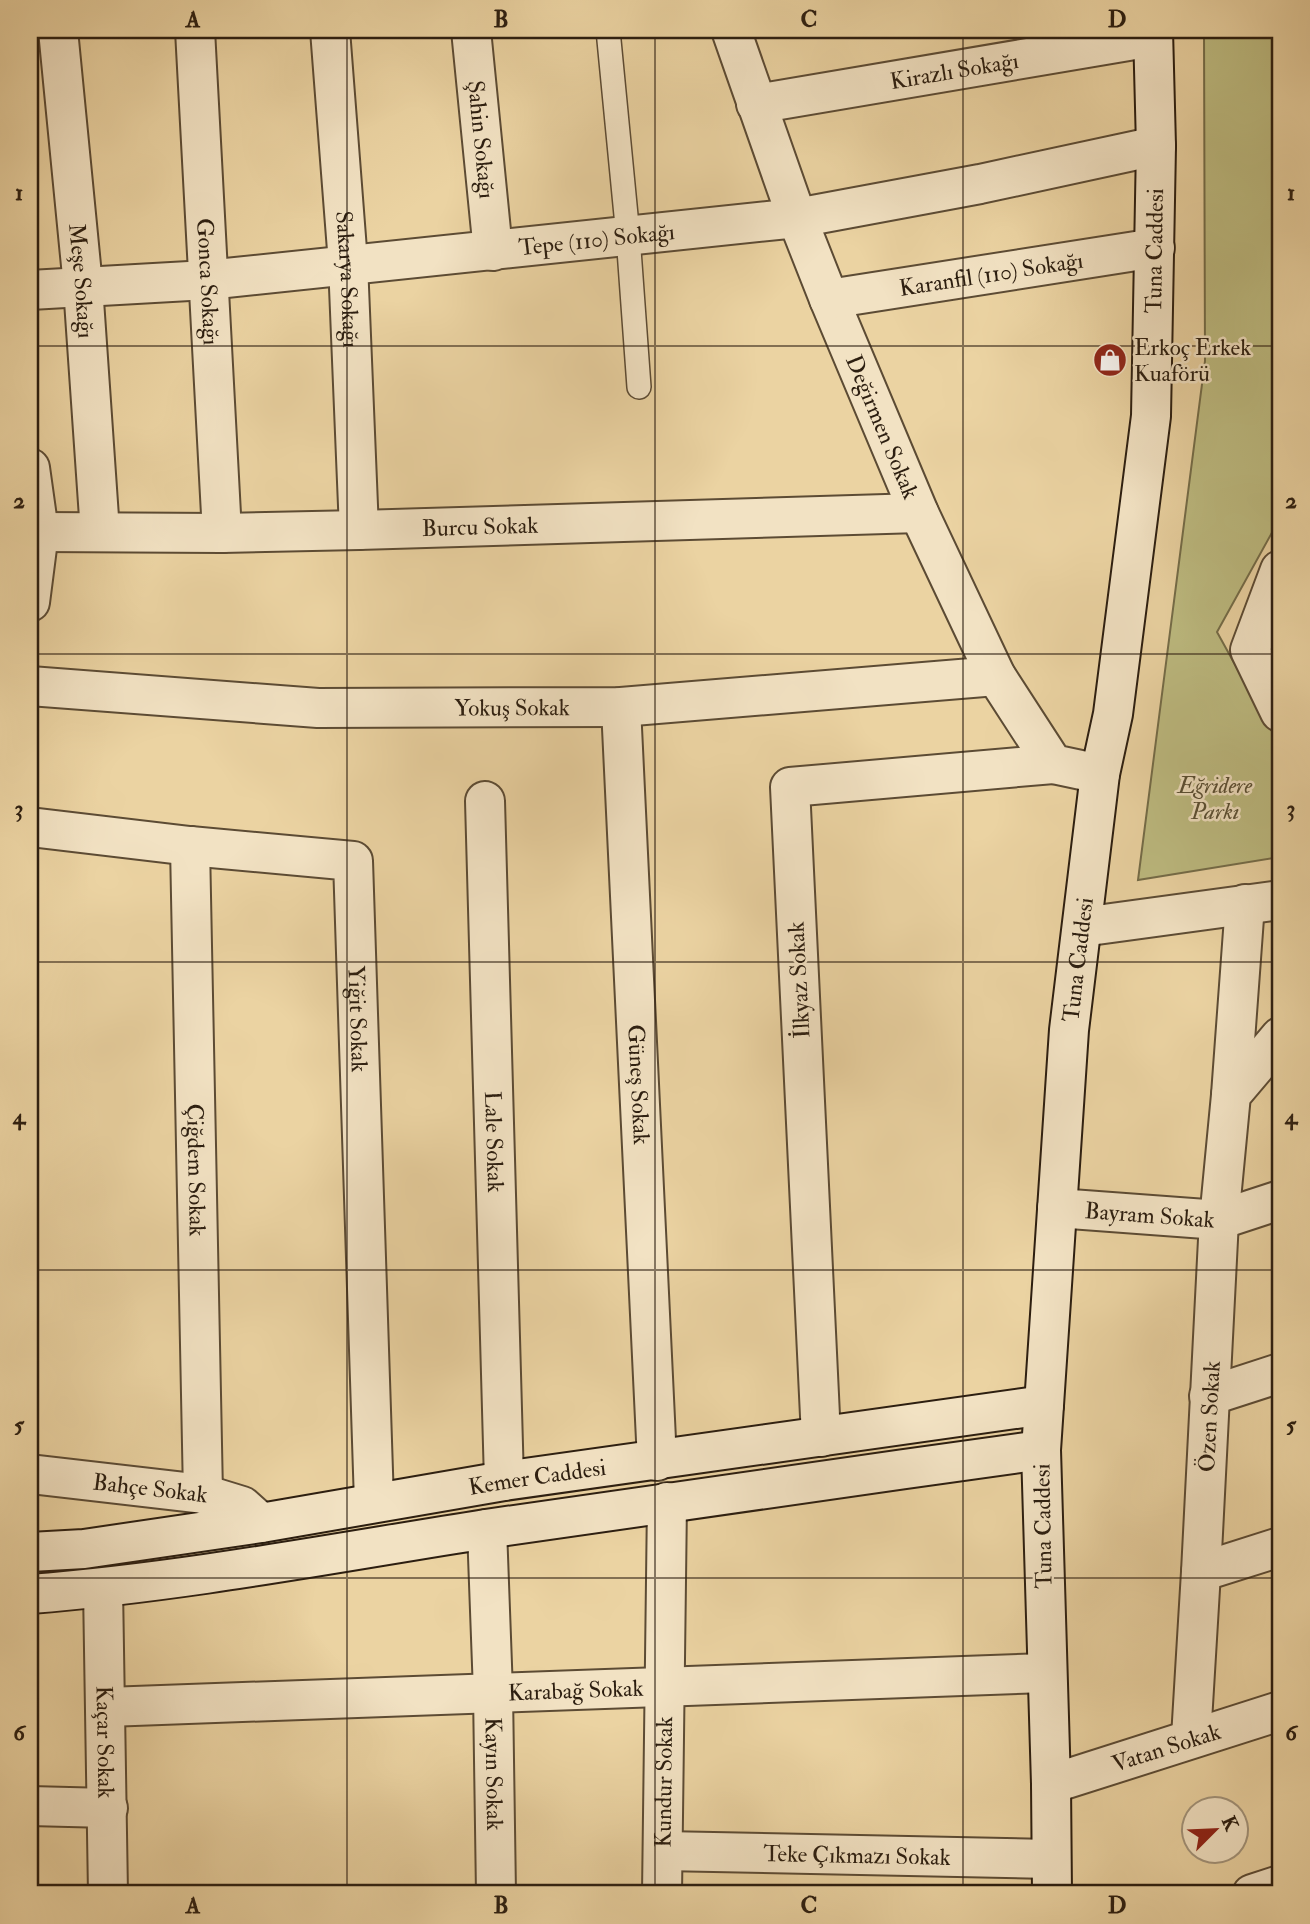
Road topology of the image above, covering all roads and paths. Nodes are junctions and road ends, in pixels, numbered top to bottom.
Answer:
1 (58, 30) edge
2 (195, 30) edge
3 (330, 30) edge
4 (471, 30) edge
5 (608, 30) edge
6 (731, 30) edge
7 (1152, 34) edge
8 (756, 104) junction
9 (1156, 146) junction
10 (797, 218) junction
11 (628, 236) junction
12 (1155, 248) junction
13 (494, 251) junction
14 (348, 263) junction
15 (207, 280) junction
16 (83, 286) junction
17 (30, 290) edge
18 (829, 299) junction
19 (639, 387) dead end
20 (30, 468) edge
21 (919, 513) junction
22 (359, 530) junction
23 (39, 532) junction
24 (100, 532) junction
25 (222, 533) junction
26 (1280, 570) edge
27 (30, 602) edge
28 (996, 676) junction
29 (30, 686) edge
30 (621, 707) junction
31 (1280, 712) edge
32 (1053, 765) junction
33 (1100, 774) junction
34 (485, 801) dead end
35 (30, 827) edge
36 (190, 846) junction
37 (1263, 902) edge
38 (1082, 927) junction
39 (1280, 1037) edge
40 (1231, 1095) junction
41 (1280, 1200) edge
42 (1057, 1208) junction
43 (1219, 1220) junction
44 (1280, 1373) edge
45 (1209, 1396) junction
46 (1044, 1405) junction
47 (821, 1437) junction
48 (1041, 1450) junction
49 (657, 1461) junction
50 (30, 1475) edge
51 (504, 1481) junction
52 (203, 1494) junction
53 (374, 1502) junction
54 (667, 1503) junction
55 (261, 1523) junction
56 (487, 1529) junction
57 (1280, 1547) edge
58 (30, 1552) edge
59 (1202, 1572) junction
60 (103, 1588) junction
61 (30, 1594) edge
62 (1046, 1673) junction
63 (666, 1686) junction
64 (493, 1692) junction
65 (107, 1707) junction
66 (1280, 1710) edge
67 (1191, 1738) junction
68 (1051, 1784) junction
69 (30, 1806) edge
70 (107, 1808) junction
71 (663, 1851) junction
72 (1051, 1877) edge
73 (1280, 1885) edge
74 (108, 1894) edge
75 (496, 1894) edge
76 (662, 1894) edge
77 (1252, 1894) edge

1 - 16 street, Meşe Sokağı
2 - 15 street, Gonca Sokağı
3 - 14 street, Sakarya Sokağı
4 - 13 street, Şahin Sokağı
5 - 11 lane
6 - 8 street, Değirmen Sokak
7 - 8 street, Kirazlı Sokağı
7 - 9 street, Tuna Caddesi
8 - 10 street, Değirmen Sokak
9 - 10 street, Tepe (110) Sokağı
9 - 12 street, Tuna Caddesi
10 - 11 street, Tepe (110) Sokağı
10 - 18 street, Değirmen Sokak
11 - 13 street, Tepe (110) Sokağı
11 - 19 lane
12 - 18 street, Karanfil (110) Sokağı
12 - 33 street, Tuna Caddesi
13 - 14 street, Tepe (110) Sokağı
14 - 15 street, Tepe (110) Sokağı
14 - 22 street, Sakarya Sokağı
15 - 16 street, Tepe (110) Sokağı
15 - 25 street, Gonca Sokağı
16 - 17 street, Tepe (110) Sokağı
16 - 24 street, Meşe Sokağı
18 - 21 street, Değirmen Sokak
20 - 23 street
21 - 22 street, Burcu Sokak
21 - 28 street, Değirmen Sokak
22 - 25 street, Burcu Sokak
23 - 24 street, Burcu Sokak
23 - 27 street
24 - 25 street, Burcu Sokak
26 - 31 street
28 - 30 street, Yokuş Sokak
28 - 32 street, Değirmen Sokak
29 - 30 street, Yokuş Sokak
30 - 49 street, Güneş Sokak
32 - 33 street
32 - 47 street, İlkyaz Sokak
33 - 38 street, Tuna Caddesi
34 - 51 street, Lale Sokak
35 - 36 street, Yiğit Sokak
36 - 52 street, Çiğdem Sokak
36 - 53 street, Yiğit Sokak
37 - 38 street
37 - 40 street, Özen Sokak
38 - 42 street, Tuna Caddesi
39 - 40 street
40 - 43 street, Özen Sokak
41 - 43 street, Bayram Sokak
42 - 43 street, Bayram Sokak
42 - 46 street, Tuna Caddesi
43 - 45 street, Özen Sokak
44 - 45 street
45 - 59 street, Özen Sokak
46 - 47 street, Kemer Caddesi
46 - 48 street, Tuna Caddesi
47 - 49 street, Kemer Caddesi
48 - 54 street, Kemer Caddesi
48 - 62 street, Tuna Caddesi
49 - 51 street, Kemer Caddesi
50 - 52 street, Bahçe Sokak
51 - 53 street, Kemer Caddesi
52 - 55 street, Bahçe Sokak
53 - 55 street, Kemer Caddesi
54 - 56 street, Kemer Caddesi
54 - 63 street, Kundur Sokak
55 - 58 street, Kemer Caddesi
56 - 60 street, Kemer Caddesi
56 - 64 street, Kayın Sokak
57 - 59 street
59 - 67 street, Özen Sokak
60 - 61 street, Kemer Caddesi
60 - 65 street, Kaçar Sokak
62 - 63 street, Karabağ Sokak
62 - 68 street, Tuna Caddesi
63 - 64 street, Karabağ Sokak
63 - 71 street, Kundur Sokak
64 - 65 street, Karabağ Sokak
64 - 75 street, Kayın Sokak
65 - 70 street, Kaçar Sokak
66 - 67 street, Vatan Sokak
67 - 68 street, Vatan Sokak
68 - 72 street, Tuna Caddesi
69 - 70 street
70 - 74 street, Kaçar Sokak
71 - 72 street, Teke Çıkmazı Sokak
71 - 76 street, Kundur Sokak
73 - 77 street

